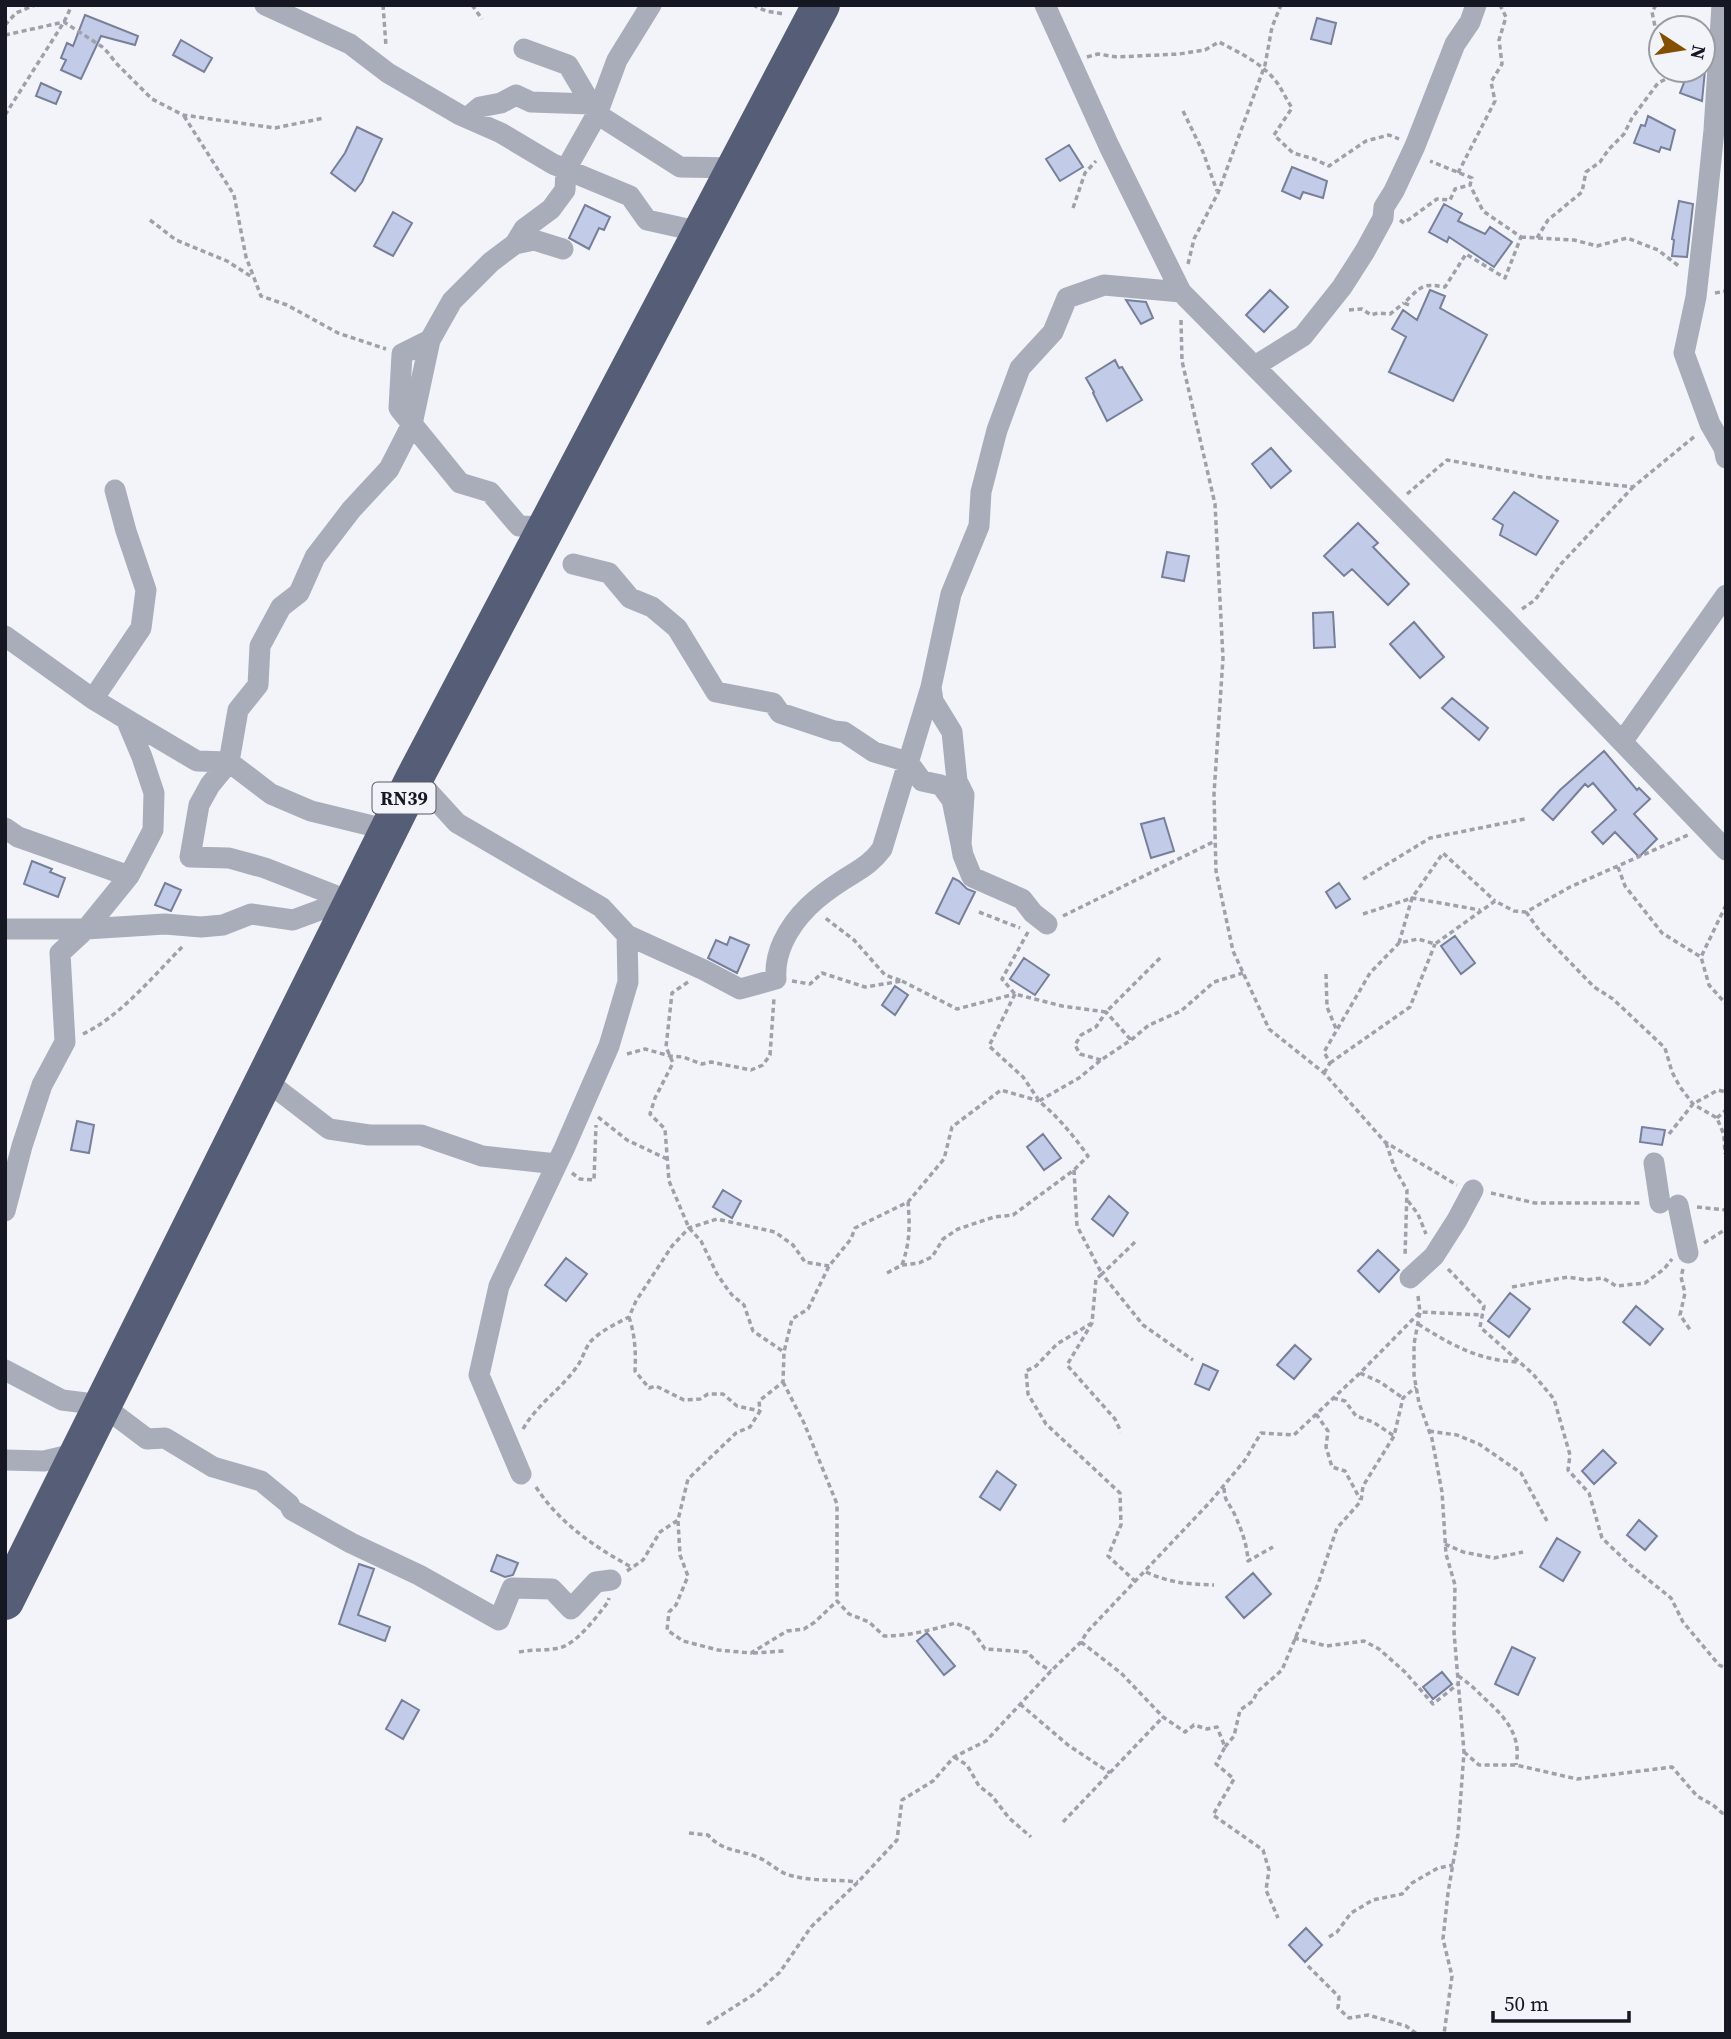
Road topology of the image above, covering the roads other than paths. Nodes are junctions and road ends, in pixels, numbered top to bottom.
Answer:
1 (265, 5) edge
2 (651, 5) edge
3 (821, 5) edge
4 (1045, 5) edge
5 (1476, 5) edge
6 (1721, 5) edge
7 (524, 48) dead end
8 (590, 102) junction
9 (467, 118) junction
10 (735, 168) junction
11 (566, 169) junction
12 (701, 232) junction
13 (515, 244) junction
14 (563, 249) dead end
15 (1181, 292) junction
16 (430, 340) junction
17 (1255, 366) junction
18 (412, 424) junction
19 (1726, 458) edge
20 (115, 490) dead end
21 (546, 527) junction
22 (573, 564) dead end
23 (1726, 595) edge
24 (5, 635) edge
25 (931, 687) junction
26 (93, 699) junction
27 (125, 719) junction
28 (1622, 741) junction
29 (229, 762) junction
30 (908, 762) junction
31 (415, 777) junction
32 (5, 828) edge
33 (389, 830) junction
34 (961, 844) junction
35 (1726, 850) edge
36 (129, 876) junction
37 (355, 890) junction
38 (1037, 928) road end
39 (5, 929) edge
40 (86, 929) junction
41 (627, 935) junction
42 (264, 1079) junction
43 (1654, 1163) dead end
44 (557, 1164) junction
45 (1473, 1190) road end
46 (5, 1211) edge
47 (1688, 1253) road end
48 (1410, 1278) road end
49 (5, 1370) edge
50 (102, 1405) junction
51 (78, 1453) junction
52 (5, 1460) edge
53 (521, 1475) road end
54 (611, 1580) road end
55 (5, 1601) edge

1 - 9 street
2 - 8 street
3 - 10 highway, RN39
4 - 15 street
5 - 17 street
6 - 19 street
7 - 8 street
8 - 9 street
8 - 10 street
8 - 11 street
9 - 11 street
10 - 12 highway, RN39
11 - 12 street
11 - 13 street
12 - 21 highway, RN39
13 - 14 street
13 - 16 street
15 - 17 street
15 - 25 street
16 - 18 street
16 - 18 street
17 - 28 street
18 - 21 street
18 - 29 street
20 - 26 street
21 - 31 highway, RN39
22 - 30 street
23 - 28 street
24 - 26 street
25 - 30 street
25 - 34 street
26 - 27 street
27 - 29 street
27 - 36 street
28 - 35 street
29 - 33 street
29 - 37 street
30 - 34 street
30 - 41 street
31 - 33 highway, RN39
31 - 41 street
32 - 36 street
33 - 37 highway, RN39
34 - 38 street
36 - 40 street
37 - 40 street
37 - 42 highway, RN39
39 - 40 street
40 - 46 street
41 - 44 street
42 - 44 street
42 - 50 highway, RN39
43 - 47 street
44 - 53 street
45 - 48 street
49 - 50 street
50 - 51 highway, RN39
50 - 54 street
51 - 52 street
51 - 55 highway, RN39

